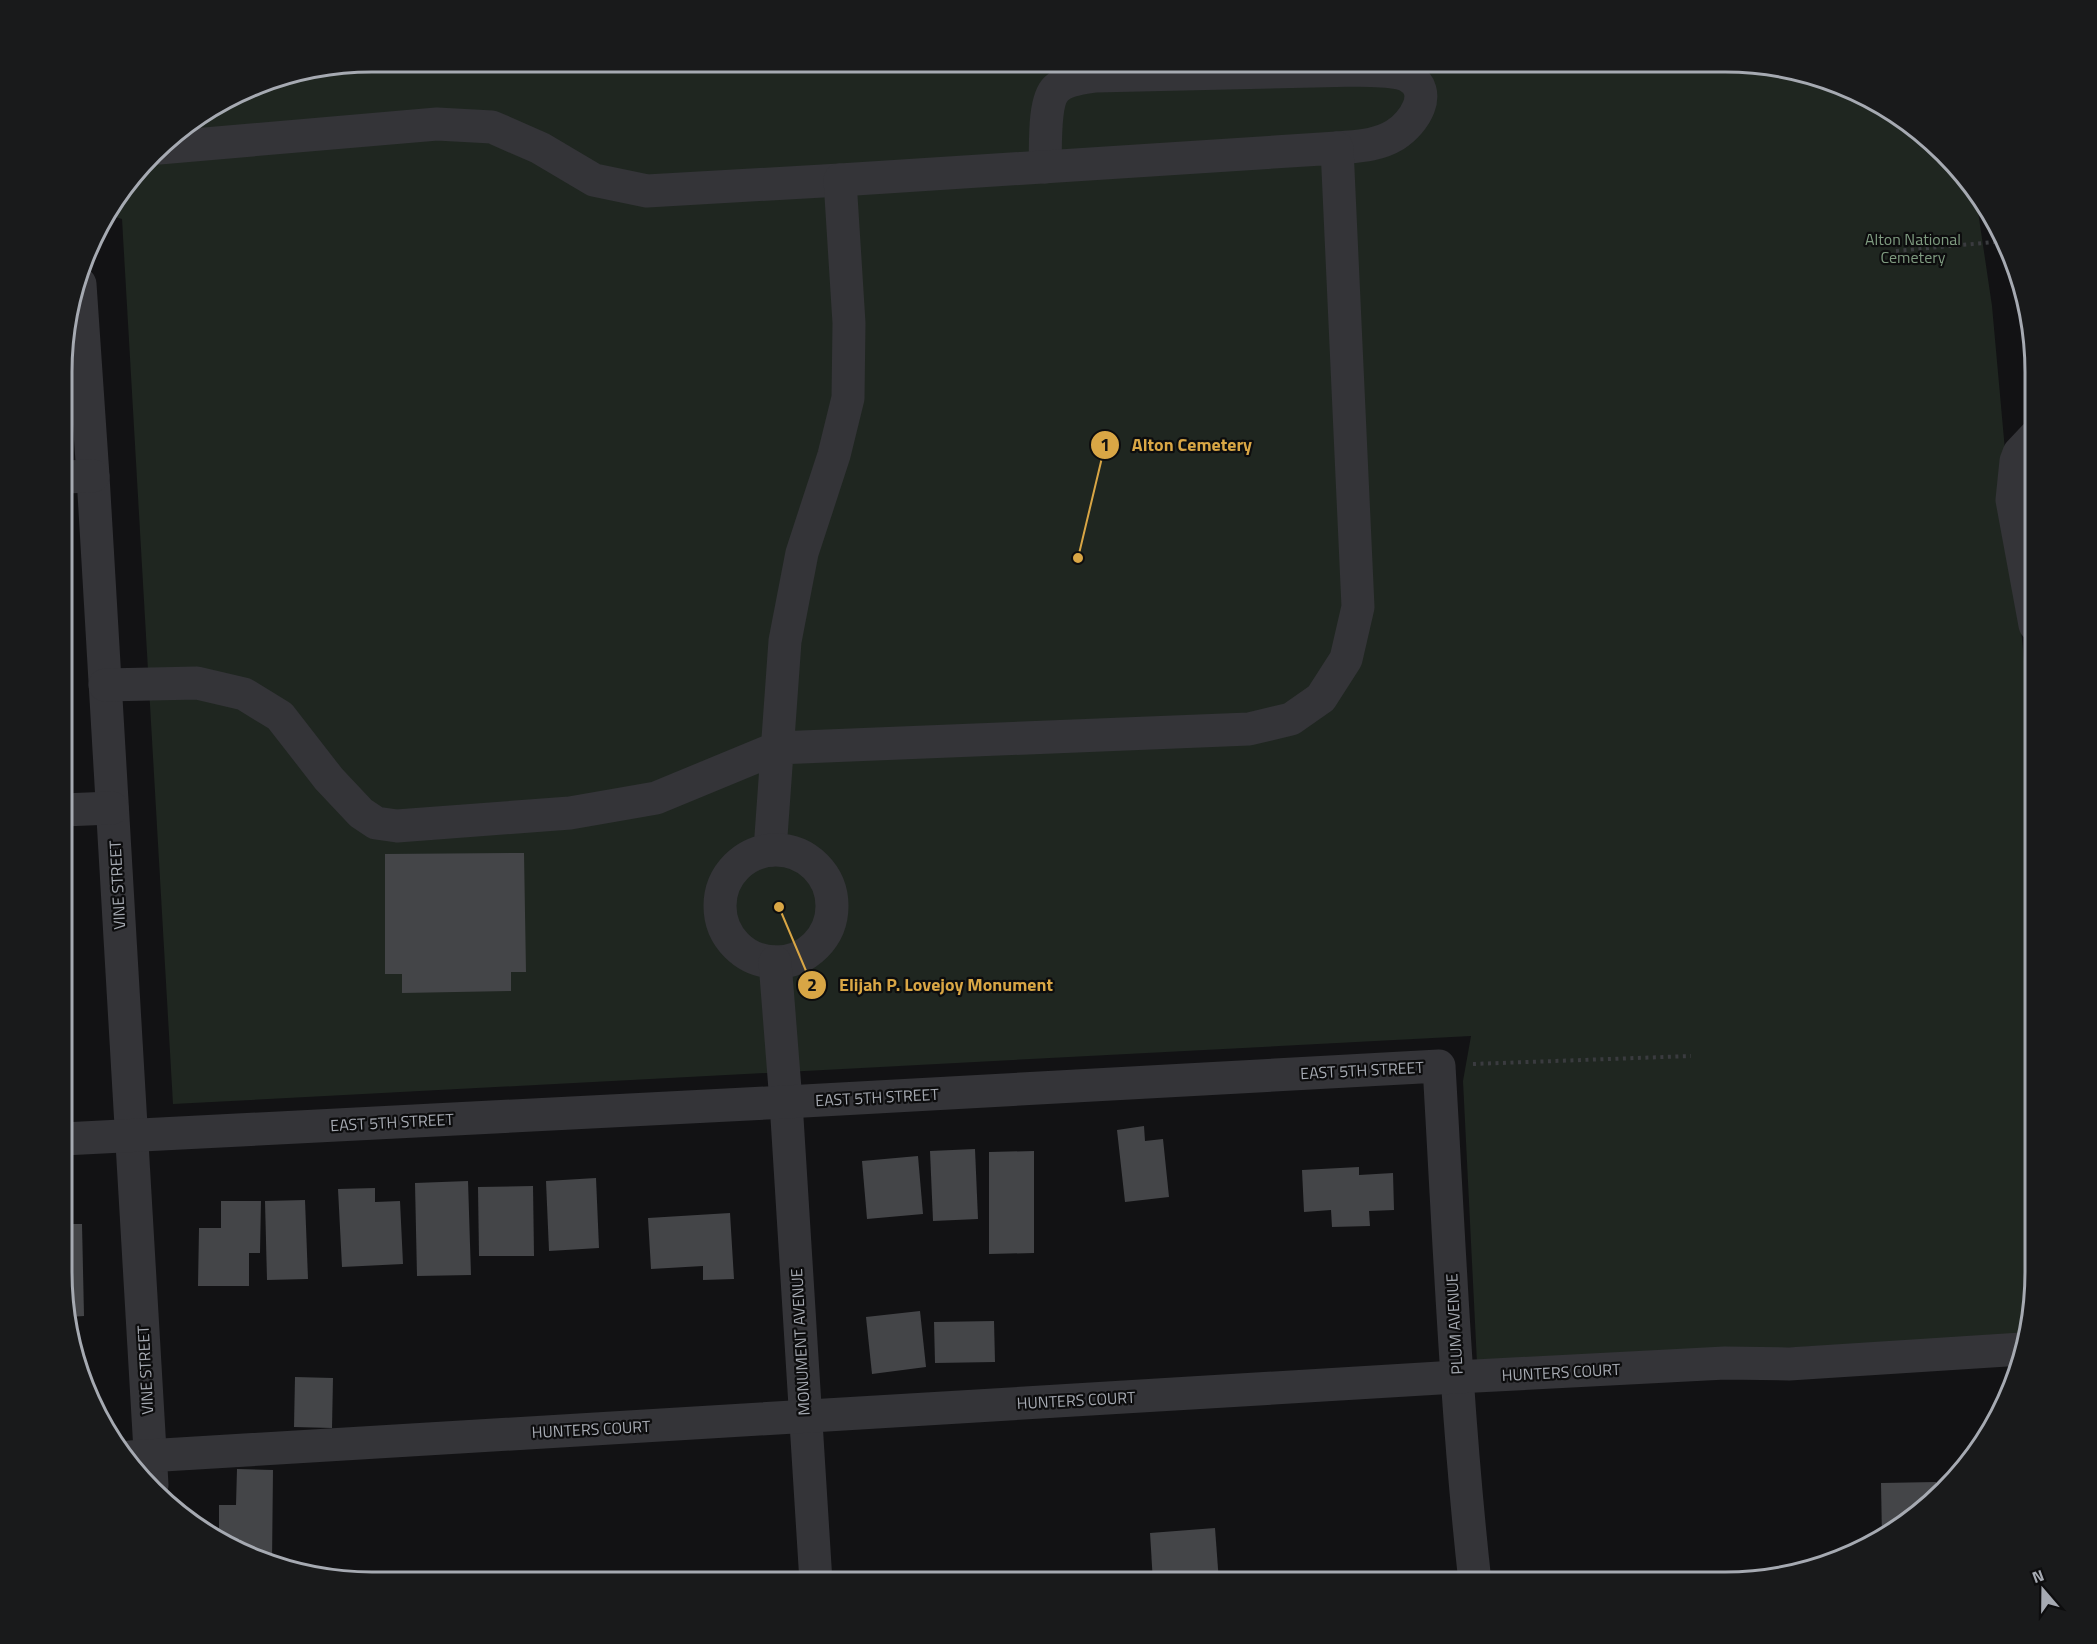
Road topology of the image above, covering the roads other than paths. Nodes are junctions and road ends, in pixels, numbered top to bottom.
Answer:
1 (1271, 72) edge
2 (1390, 72) edge
3 (173, 147) edge
4 (1337, 148) junction
5 (1046, 167) junction
6 (840, 180) junction
7 (80, 304) edge
8 (2025, 447) edge
9 (79, 476) edge
10 (2025, 571) edge
11 (105, 685) junction
12 (777, 748) junction
13 (112, 808) junction
14 (72, 810) edge
15 (770, 850) junction
16 (775, 962) junction
17 (1439, 1066) joint
18 (786, 1102) junction
19 (131, 1136) junction
20 (72, 1139) edge
21 (2015, 1349) edge
22 (1456, 1377) junction
23 (805, 1416) junction
24 (144, 1466) edge
25 (815, 1572) edge
26 (1474, 1572) edge

1 - 5 street
2 - 4 street
3 - 6 street
4 - 5 street
4 - 12 street
5 - 6 street
6 - 12 street
7 - 9 street, VINE STREET
8 - 10 street
9 - 11 street, VINE STREET
11 - 12 street
11 - 13 street, VINE STREET
12 - 15 street
13 - 14 street
13 - 19 street, VINE STREET
15 - 16 street
15 - 16 street
16 - 18 street, MONUMENT AVENUE
17 - 18 street, EAST 5TH STREET
17 - 22 street, PLUM AVENUE
18 - 19 street, EAST 5TH STREET
18 - 23 street, MONUMENT AVENUE
19 - 20 street, EAST 5TH STREET
19 - 24 street, VINE STREET
21 - 22 street, HUNTERS COURT
22 - 23 street, HUNTERS COURT
22 - 26 street, PLUM AVENUE
23 - 24 street, HUNTERS COURT
23 - 25 street, MONUMENT AVENUE

